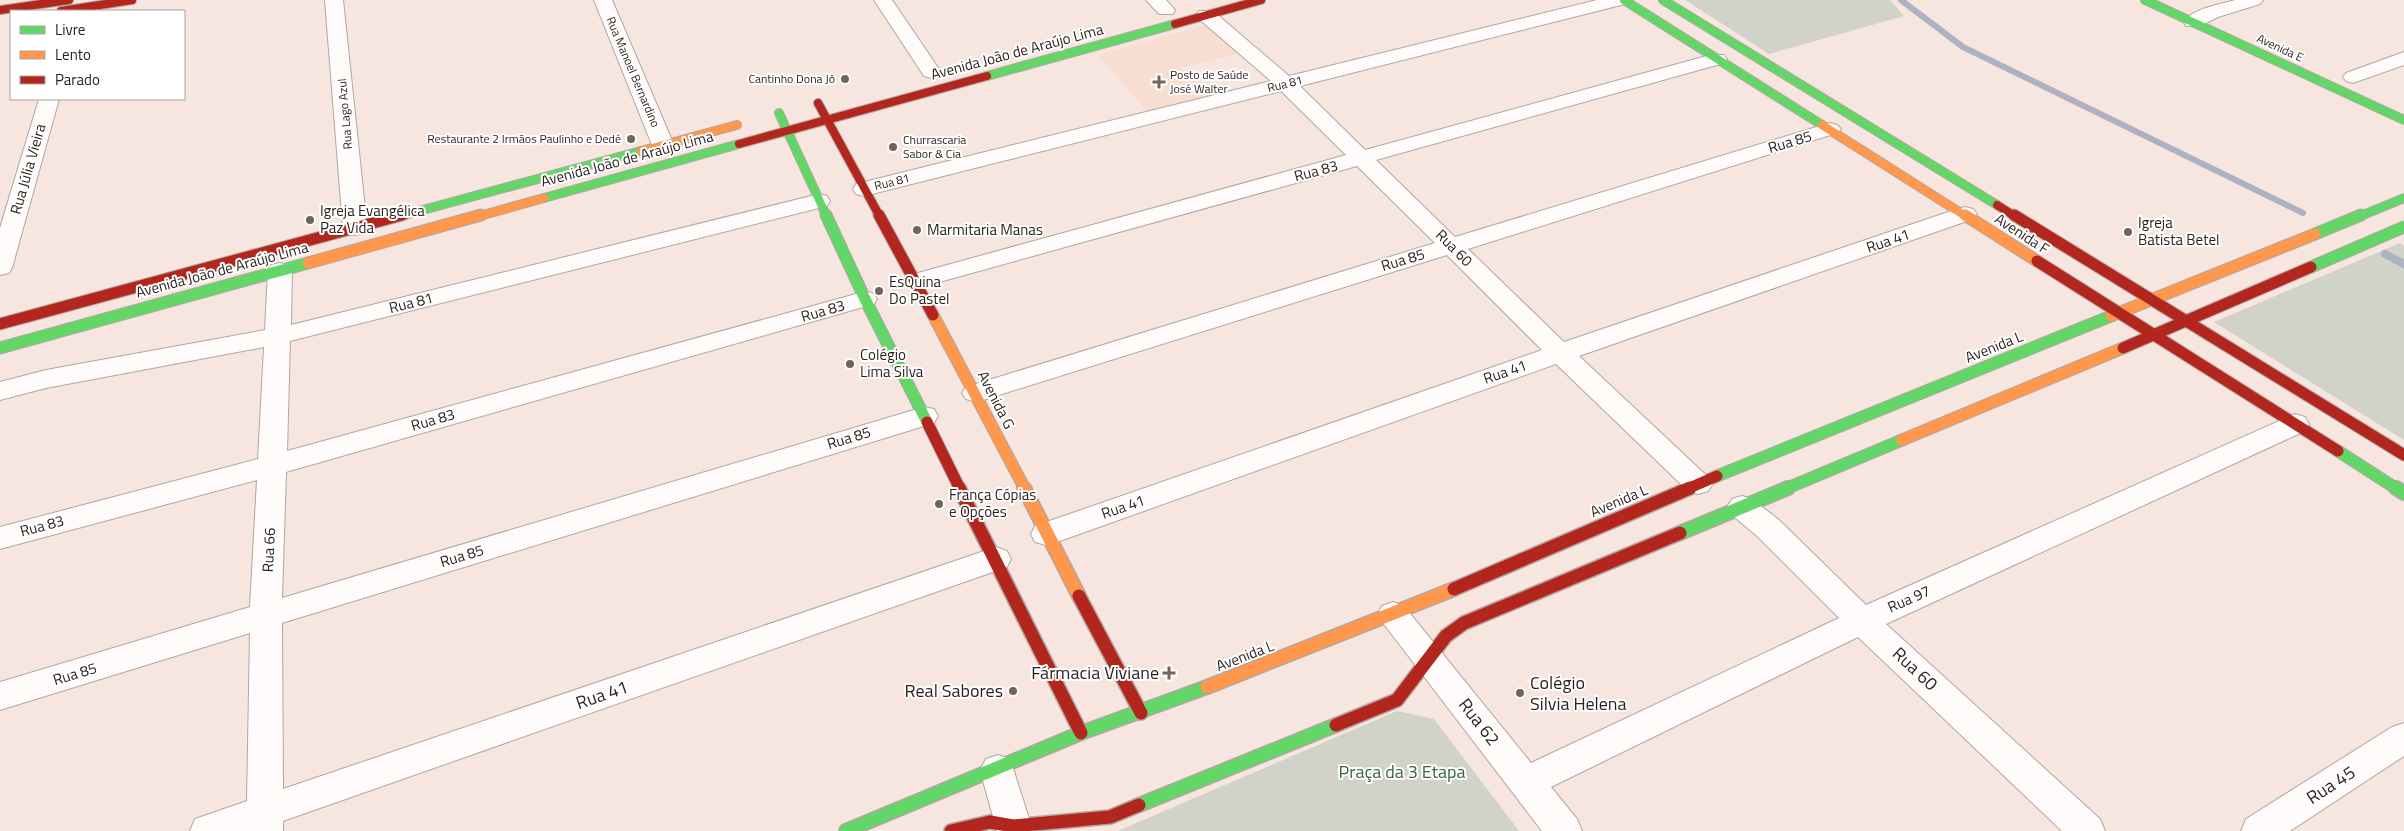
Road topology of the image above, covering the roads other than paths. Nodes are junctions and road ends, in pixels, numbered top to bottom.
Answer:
1 (132, 0) edge
2 (334, 0) edge
3 (603, 0) edge
4 (883, 0) edge
5 (1262, 0) edge
6 (1619, 0) edge
7 (1624, 0) edge
8 (1663, 0) edge
9 (2145, 0) edge
10 (2254, 0) edge
11 (1234, 3) edge
12 (70, 8) edge
13 (0, 10) edge
14 (2200, 14) junction
15 (1206, 16) junction
16 (2229, 21) dead end
17 (2404, 58) edge
18 (1717, 60) junction
19 (931, 72) dead end
20 (2356, 78) dead end
21 (1285, 84) junction
22 (49, 100) edge
23 (818, 103) dead end
24 (794, 109) dead end
25 (778, 113) junction
26 (764, 117) dead end
27 (828, 120) junction
28 (2404, 120) edge
29 (748, 122) dead end
30 (1830, 129) junction
31 (787, 131) junction
32 (663, 145) junction
33 (1363, 158) junction
34 (864, 189) junction
35 (2404, 198) edge
36 (819, 201) junction
37 (1965, 214) junction
38 (2404, 227) edge
39 (355, 228) junction
40 (1452, 245) junction
41 (0, 268) edge
42 (280, 270) junction
43 (916, 282) junction
44 (865, 299) junction
45 (2151, 299) junction
46 (2118, 312) junction
47 (2187, 321) junction
48 (0, 324) edge
49 (2153, 335) junction
50 (279, 336) junction
51 (0, 348) edge
52 (1560, 353) junction
53 (0, 391) edge
54 (976, 392) junction
55 (924, 416) junction
56 (2296, 424) junction
57 (2404, 455) edge
58 (274, 465) junction
59 (1698, 484) junction
60 (2404, 493) edge
61 (1660, 500) junction
62 (1742, 507) junction
63 (1688, 530) junction
64 (1046, 534) junction
65 (0, 538) edge
66 (996, 558) junction
67 (266, 615) junction
68 (1392, 615) junction
69 (1862, 620) junction
70 (1428, 657) junction
71 (0, 696) edge
72 (1141, 713) junction
73 (1081, 733) junction
74 (2404, 738) edge
75 (998, 770) junction
76 (1526, 782) junction
77 (266, 822) edge
78 (1014, 828) edge
79 (208, 831) edge
80 (846, 831) edge
81 (951, 831) edge
82 (1564, 831) edge
83 (2088, 831) edge
84 (2259, 831) edge

1 - 12 street
2 - 39 street, Rua Lago Azul
3 - 32 street, Rua Manoel Bernardino
4 - 19 street
5 - 11 street, Avenida João de Araújo Lima
6 - 21 street, Rua 81
7 - 18 street, Avenida F
8 - 45 street, Avenida F
9 - 14 street, Avenida E
10 - 14 street
11 - 15 street, Avenida João de Araújo Lima
12 - 13 street
14 - 16 street, Avenida E
14 - 28 street, Avenida E
15 - 21 street, Rua 60
15 - 27 street, Avenida João de Araújo Lima
17 - 20 street
18 - 30 street, Avenida F
18 - 33 street, Rua 83
21 - 33 street, Rua 60
21 - 34 street, Rua 81
22 - 41 street, Rua Júlia Vieira
23 - 27 street, Avenida G
24 - 25 street
25 - 26 street
25 - 31 street
27 - 31 street, Avenida João de Araújo Lima
27 - 34 street, Avenida G
29 - 32 street, Avenida João de Araújo Lima
30 - 37 street, Avenida F
30 - 40 street, Rua 85
31 - 36 street
31 - 42 street, Avenida João de Araújo Lima
32 - 39 street, Avenida João de Araújo Lima
33 - 40 street, Rua 60
33 - 43 street, Rua 83
34 - 43 street, Avenida G
35 - 45 street, Avenida L
36 - 44 street
36 - 50 street, Rua 81
37 - 46 street, Avenida F
37 - 52 street, Rua 41
38 - 47 street
39 - 48 street, Avenida João de Araújo Lima
40 - 52 street, Rua 60
40 - 54 street, Rua 85
42 - 50 street, Rua 66
42 - 51 street, Avenida João de Araújo Lima
43 - 54 street, Avenida G
44 - 55 street
44 - 58 street, Rua 83
45 - 46 street, Avenida L
45 - 47 street, Avenida F
46 - 49 street, Avenida F
46 - 59 street, Avenida L
47 - 49 street
47 - 57 street, Avenida F
49 - 56 street, Avenida F
49 - 62 street
50 - 53 street, Rua 81
50 - 58 street, Rua 66
52 - 59 street, Rua 60
52 - 64 street, Rua 41
54 - 64 street, Avenida G
55 - 66 street
55 - 67 street, Rua 85
56 - 60 street, Avenida F
56 - 69 street, Rua 97
58 - 65 street, Rua 83
58 - 67 street, Rua 66
59 - 61 street, Avenida L
61 - 63 street
61 - 68 street, Avenida L
62 - 63 street
62 - 69 street, Rua 60
63 - 70 street
64 - 72 street, Avenida G
66 - 73 street
66 - 77 street, Rua 41
67 - 71 street, Rua 85
67 - 77 street, Rua 66
68 - 70 street, Rua 62
68 - 72 street, Avenida L
69 - 76 street, Rua 97
69 - 83 street, Rua 60
70 - 76 street, Rua 62
70 - 78 street
72 - 73 street, Avenida L
73 - 75 street, Avenida L
74 - 84 street, Rua 45
75 - 78 street
75 - 80 street, Avenida L
76 - 82 street, Rua 62
77 - 79 street, Rua 41
78 - 81 street

